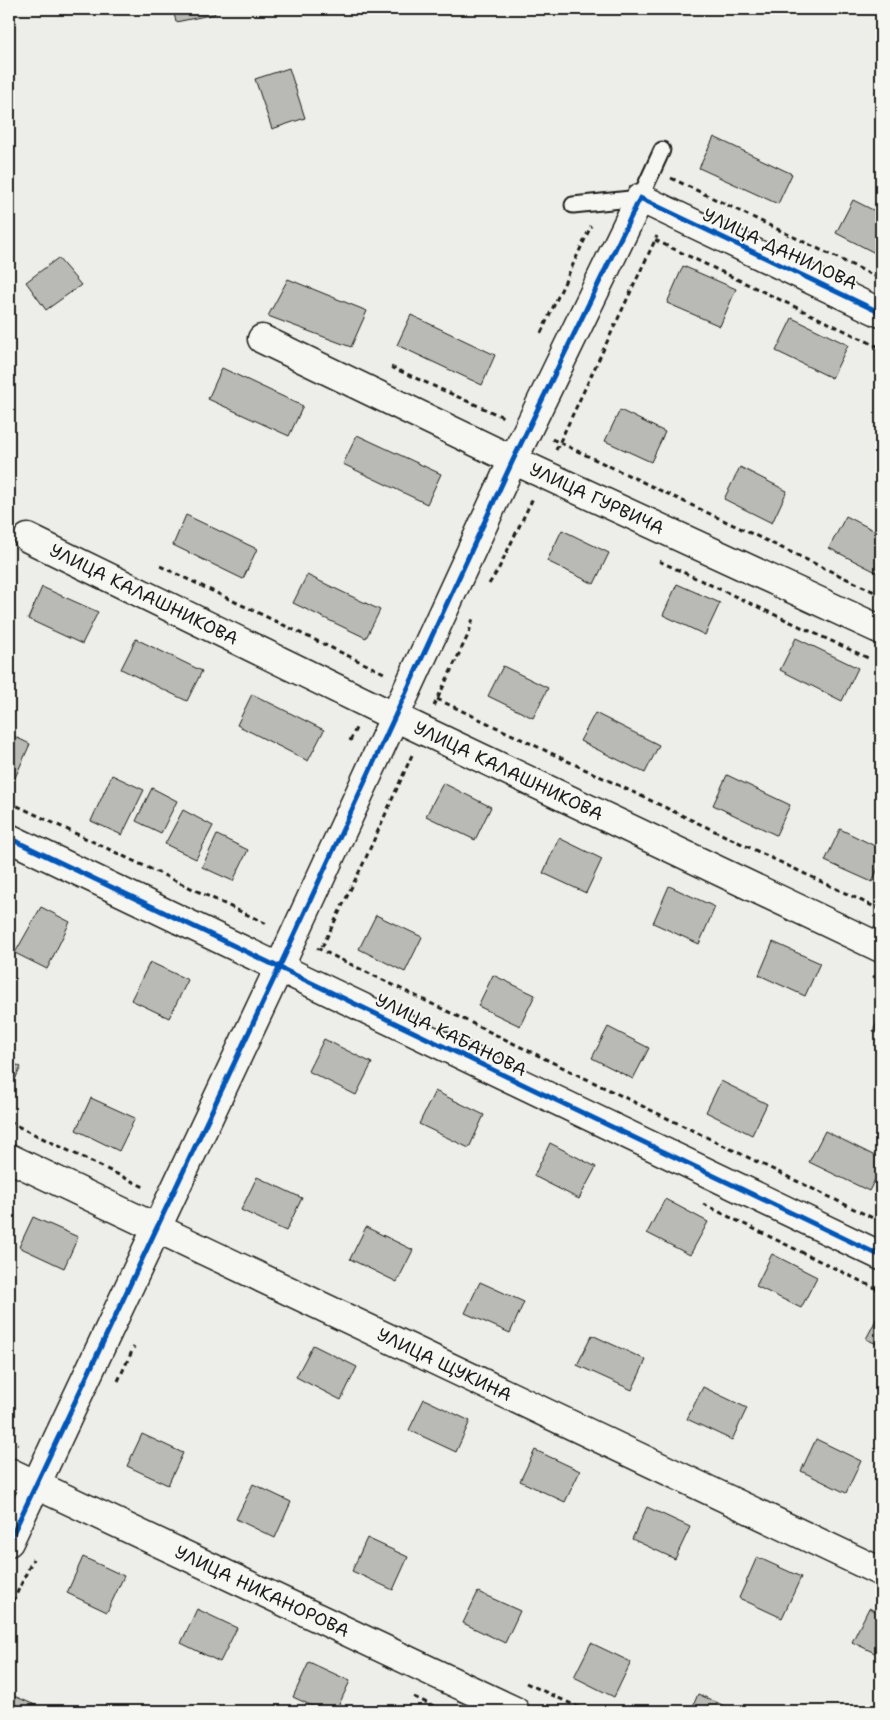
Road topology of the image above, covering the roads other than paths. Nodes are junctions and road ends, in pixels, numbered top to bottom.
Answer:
1 (662, 150) dead end
2 (640, 198) junction
3 (573, 206) dead end
4 (881, 313) edge
5 (262, 339) dead end
6 (513, 460) junction
7 (28, 538) dead end
8 (879, 629) dead end
9 (395, 717) junction
10 (9, 838) edge
11 (881, 948) edge
12 (279, 968) junction
13 (9, 1158) edge
14 (157, 1228) junction
15 (881, 1256) edge
16 (9, 1472) edge
17 (36, 1485) junction
18 (9, 1542) edge
19 (881, 1572) edge
20 (515, 1711) edge

1 - 2 lane
2 - 3 lane
2 - 4 street, УЛИЦА ДАНИЛОВА
2 - 6 street
5 - 6 street, УЛИЦА ГУРВИЧА
6 - 8 street, УЛИЦА ГУРВИЧА
6 - 9 street
7 - 9 street, УЛИЦА КАЛАШНИКОВА
9 - 11 street, УЛИЦА КАЛАШНИКОВА
9 - 12 street
10 - 12 street, УЛИЦА КАБАНОВА
12 - 14 street
12 - 15 street, УЛИЦА КАБАНОВА
13 - 14 street, УЛИЦА ЩУКИНА
14 - 17 street
14 - 19 street, УЛИЦА ЩУКИНА
16 - 17 street, УЛИЦА НИКАНОРОВА
17 - 18 street
17 - 20 street, УЛИЦА НИКАНОРОВА

